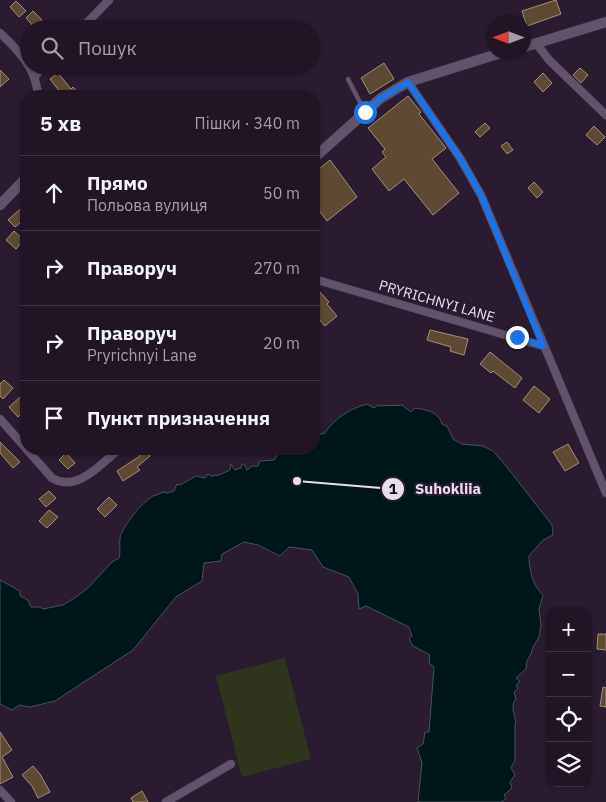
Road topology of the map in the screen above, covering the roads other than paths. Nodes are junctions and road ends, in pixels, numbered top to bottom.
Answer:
1 (109, 0) edge
2 (90, 20) edge
3 (606, 22) edge
4 (0, 33) edge
5 (536, 43) junction
6 (531, 45) edge
7 (20, 55) edge
8 (486, 58) edge
9 (34, 77) edge
10 (348, 79) dead end
11 (408, 82) junction
12 (37, 90) edge
13 (365, 112) junction
14 (606, 115) edge
15 (320, 153) edge
16 (20, 184) edge
17 (0, 205) edge
18 (320, 281) edge
19 (543, 346) junction
20 (0, 419) edge
21 (20, 440) edge
22 (33, 455) edge
23 (112, 455) edge
24 (606, 493) edge
25 (231, 764) dead end
26 (0, 790) edge
27 (11, 802) edge
28 (166, 802) edge

1 - 2 street
3 - 5 street
4 - 7 street
5 - 6 street
5 - 14 street
8 - 11 street
9 - 12 street
10 - 13 lane
11 - 13 street
11 - 19 street
13 - 15 street
16 - 17 street
18 - 19 street, PRYRICHNYI LANE
19 - 24 street
20 - 21 street
22 - 23 street
25 - 28 street
26 - 27 street

